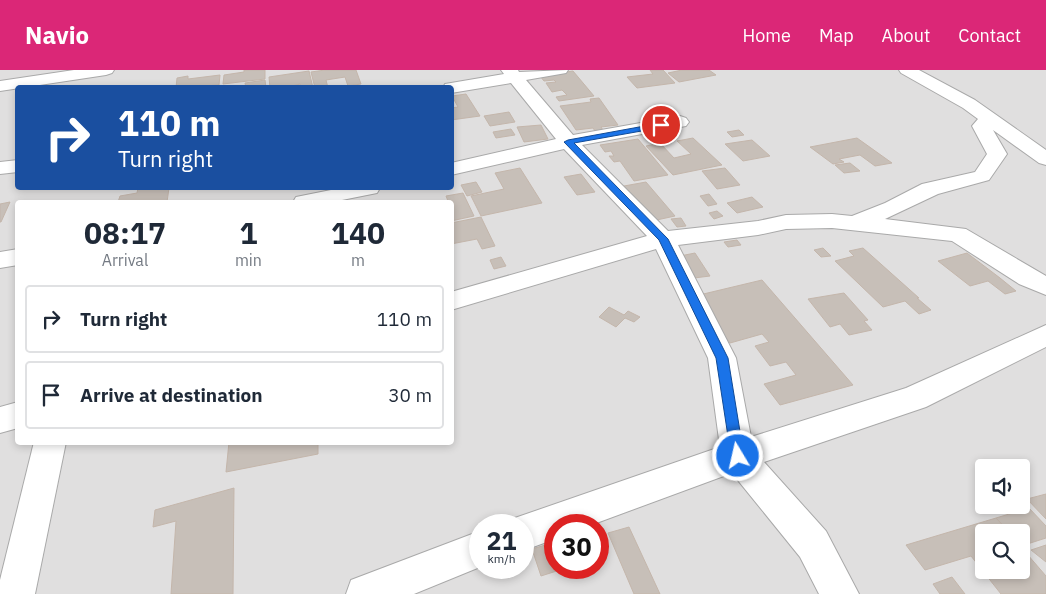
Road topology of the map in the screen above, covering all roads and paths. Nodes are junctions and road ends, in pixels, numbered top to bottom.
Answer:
1 (108, 70) edge
2 (560, 70) edge
3 (907, 70) edge
4 (512, 73) edge
5 (104, 85) edge
6 (0, 86) edge
7 (454, 87) edge
8 (988, 119) junction
9 (680, 122) dead end
10 (568, 142) junction
11 (1046, 159) edge
12 (15, 166) edge
13 (0, 168) edge
14 (454, 168) edge
15 (360, 190) edge
16 (313, 200) edge
17 (832, 221) junction
18 (663, 239) junction
19 (15, 258) edge
20 (0, 260) edge
21 (1046, 286) edge
22 (454, 300) edge
23 (1046, 335) edge
24 (15, 416) edge
25 (0, 420) edge
26 (49, 445) edge
27 (738, 456) junction
28 (534, 529) edge
29 (469, 553) edge
30 (16, 594) edge
31 (365, 594) edge
32 (840, 594) edge

1 - 5 street
1 - 6 street
2 - 4 street
3 - 8 street
4 - 7 street
4 - 10 street
8 - 11 street
8 - 17 street
9 - 10 street
10 - 14 street
10 - 18 street
12 - 13 street
15 - 16 street
17 - 18 street
17 - 21 street
18 - 22 street
18 - 27 street
19 - 20 street
23 - 27 street
24 - 25 street
26 - 30 street
27 - 28 street
27 - 32 street
29 - 31 street

